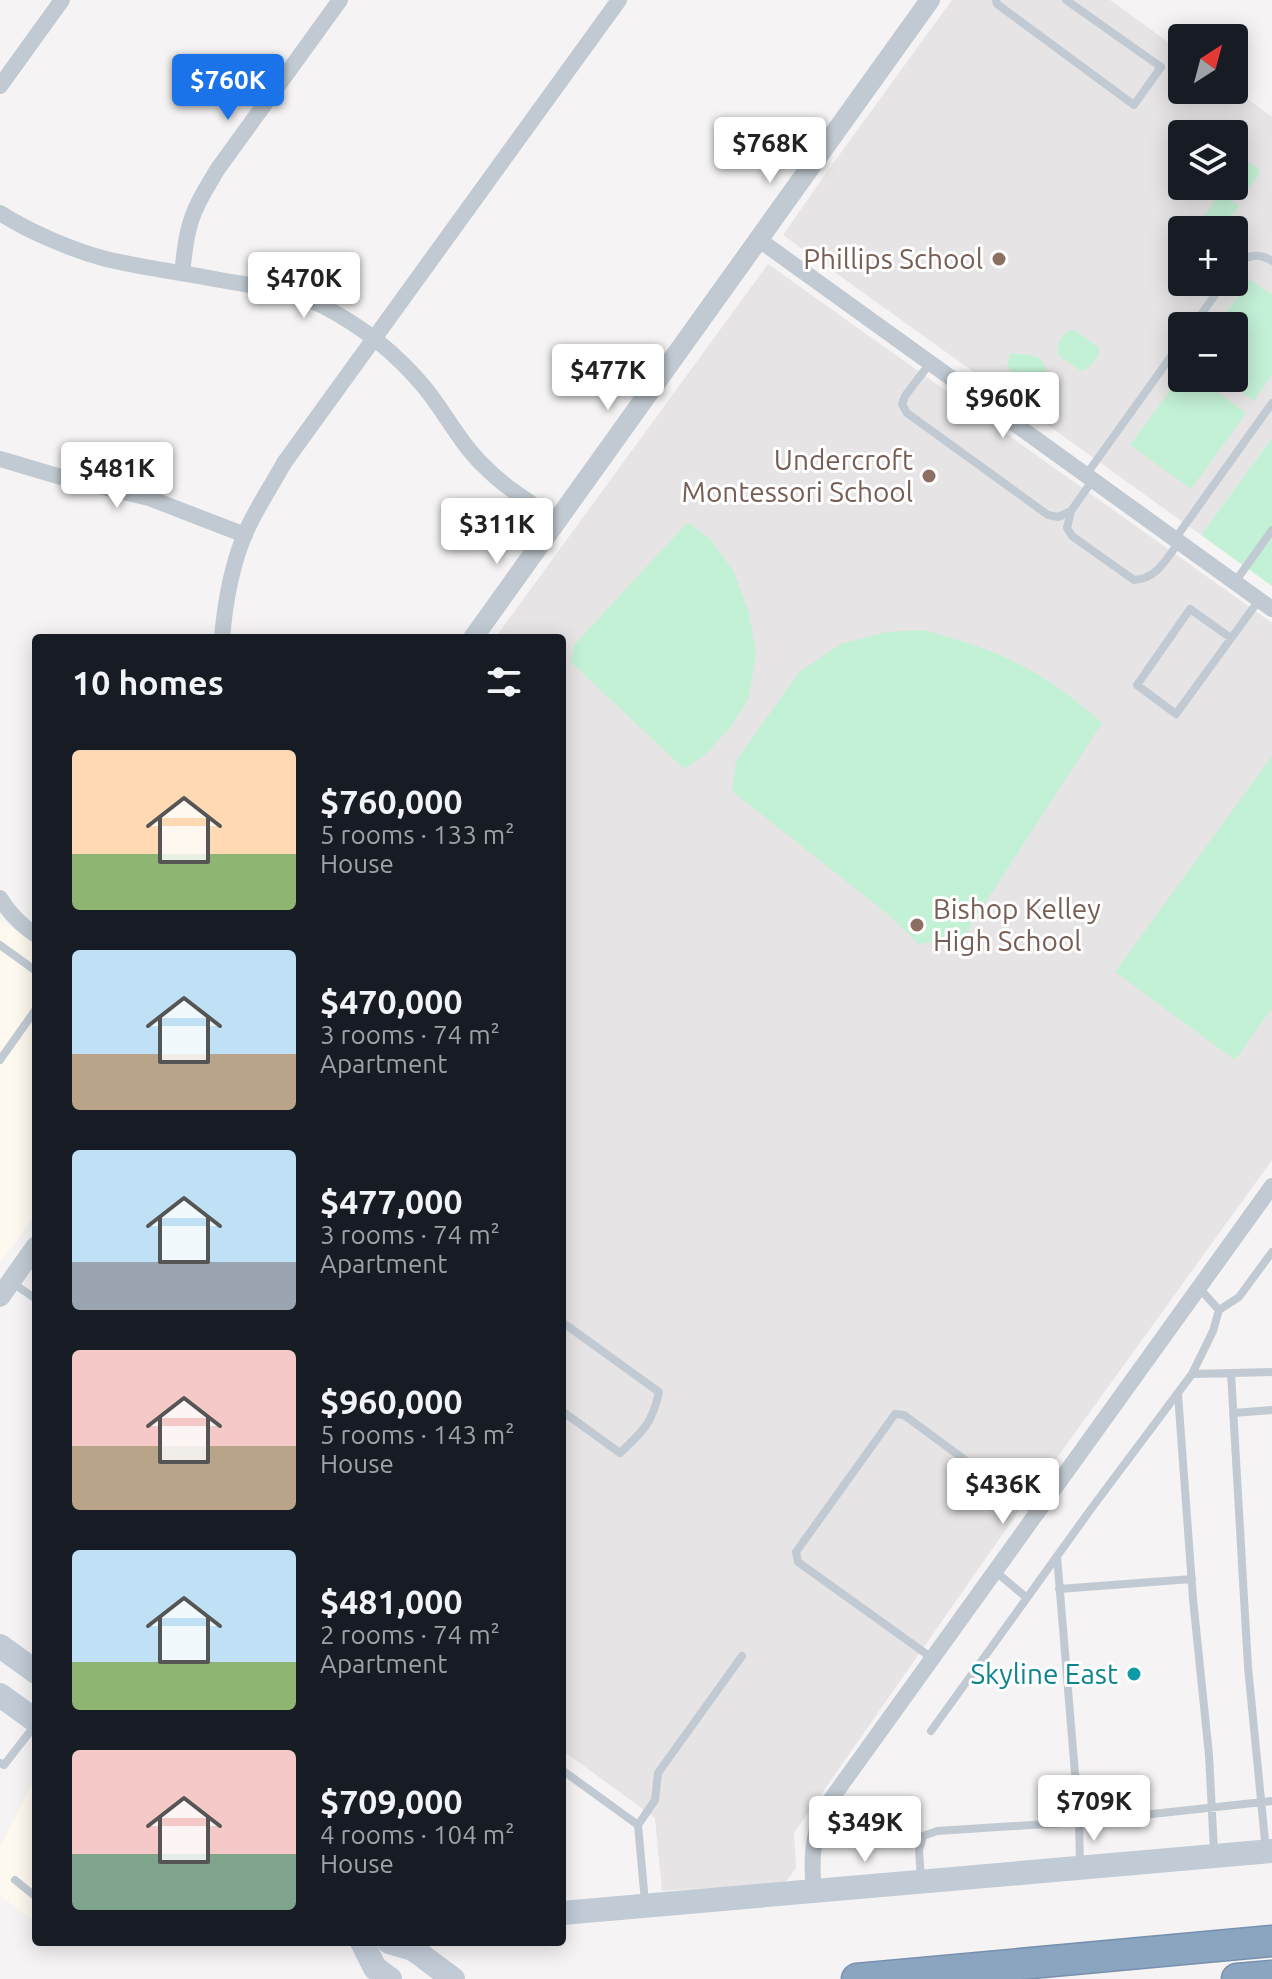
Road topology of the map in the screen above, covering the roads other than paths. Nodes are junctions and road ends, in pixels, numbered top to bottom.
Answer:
1 (62, 0) edge
2 (340, 0) edge
3 (619, 0) edge
4 (930, 0) edge
5 (996, 0) edge
6 (1066, 0) edge
7 (0, 86) edge
8 (0, 213) edge
9 (758, 239) junction
10 (1248, 256) edge
11 (1272, 261) edge
12 (182, 273) junction
13 (374, 339) junction
14 (1168, 362) edge
15 (930, 363) junction
16 (1272, 403) edge
17 (0, 459) edge
18 (1089, 478) junction
19 (1071, 511) junction
20 (557, 521) junction
21 (1272, 530) edge
22 (245, 535) junction
23 (1177, 540) junction
24 (1235, 582) junction
25 (1266, 604) edge
26 (223, 634) edge
27 (476, 634) edge
28 (1231, 638) junction
29 (0, 898) edge
30 (32, 932) edge
31 (0, 945) edge
32 (32, 968) edge
33 (32, 1015) edge
34 (0, 1060) edge
35 (1272, 1186) edge
36 (32, 1252) edge
37 (1272, 1252) edge
38 (1199, 1288) junction
39 (5, 1289) edge
40 (32, 1298) edge
41 (1219, 1310) junction
42 (566, 1325) edge
43 (1272, 1372) edge
44 (1231, 1373) junction
45 (1192, 1374) junction
46 (1178, 1393) junction
47 (1272, 1410) edge
48 (1233, 1413) junction
49 (566, 1415) edge
50 (1037, 1513) junction
51 (1057, 1556) junction
52 (995, 1571) junction
53 (1192, 1579) junction
54 (1059, 1589) junction
55 (1027, 1598) junction
56 (0, 1646) edge
57 (742, 1656) dead end
58 (932, 1659) junction
59 (32, 1663) edge
60 (0, 1695) edge
61 (32, 1719) edge
62 (32, 1727) edge
63 (931, 1731) dead end
64 (0, 1763) edge
65 (566, 1773) edge
66 (1272, 1801) edge
67 (1262, 1802) junction
68 (1212, 1808) junction
69 (1079, 1822) junction
70 (638, 1825) junction
71 (1269, 1851) edge
72 (1215, 1856) junction
73 (1080, 1868) junction
74 (15, 1880) dead end
75 (921, 1883) junction
76 (814, 1892) junction
77 (32, 1894) edge
78 (646, 1906) junction
79 (566, 1913) edge
80 (1272, 1941) edge
81 (365, 1946) edge
82 (403, 1946) edge
83 (383, 1973) edge
84 (1272, 1976) edge
85 (453, 1979) edge
86 (857, 1979) edge
87 (1237, 1979) edge

1 - 7 street
2 - 12 street
3 - 13 street
4 - 9 street
5 - 6 lane
8 - 12 street
9 - 15 street
9 - 20 street
10 - 11 lane
12 - 13 street
13 - 20 street
13 - 22 street
14 - 18 lane
15 - 18 street
15 - 19 lane
16 - 23 lane
17 - 22 street
18 - 19 lane
18 - 23 street
19 - 23 lane
20 - 27 street
21 - 24 lane
22 - 26 street
23 - 24 street
24 - 25 street
25 - 28 lane
28 - 28 lane
29 - 30 street
31 - 32 lane
33 - 34 lane
35 - 38 street
36 - 39 street
37 - 41 lane
38 - 41 lane
38 - 50 street
39 - 40 lane
41 - 45 lane
42 - 49 lane
43 - 44 lane
44 - 45 lane
44 - 48 lane
45 - 46 lane
46 - 51 lane
46 - 53 lane
47 - 48 lane
48 - 67 lane
50 - 52 street
50 - 58 lane
51 - 54 lane
51 - 55 lane
52 - 55 lane
52 - 58 street
53 - 54 lane
53 - 68 lane
54 - 69 lane
55 - 63 lane
56 - 59 main road
57 - 70 lane
58 - 76 street
60 - 61 main road
62 - 64 lane
65 - 70 lane
66 - 67 lane
67 - 68 lane
67 - 71 lane
68 - 69 lane
68 - 72 lane
69 - 73 lane
69 - 75 lane
70 - 78 lane
71 - 72 main road
72 - 73 main road
73 - 75 main road
74 - 77 lane
75 - 76 main road
76 - 78 main road
78 - 79 main road
80 - 86 highway
81 - 83 main road
82 - 85 main road
84 - 87 highway

